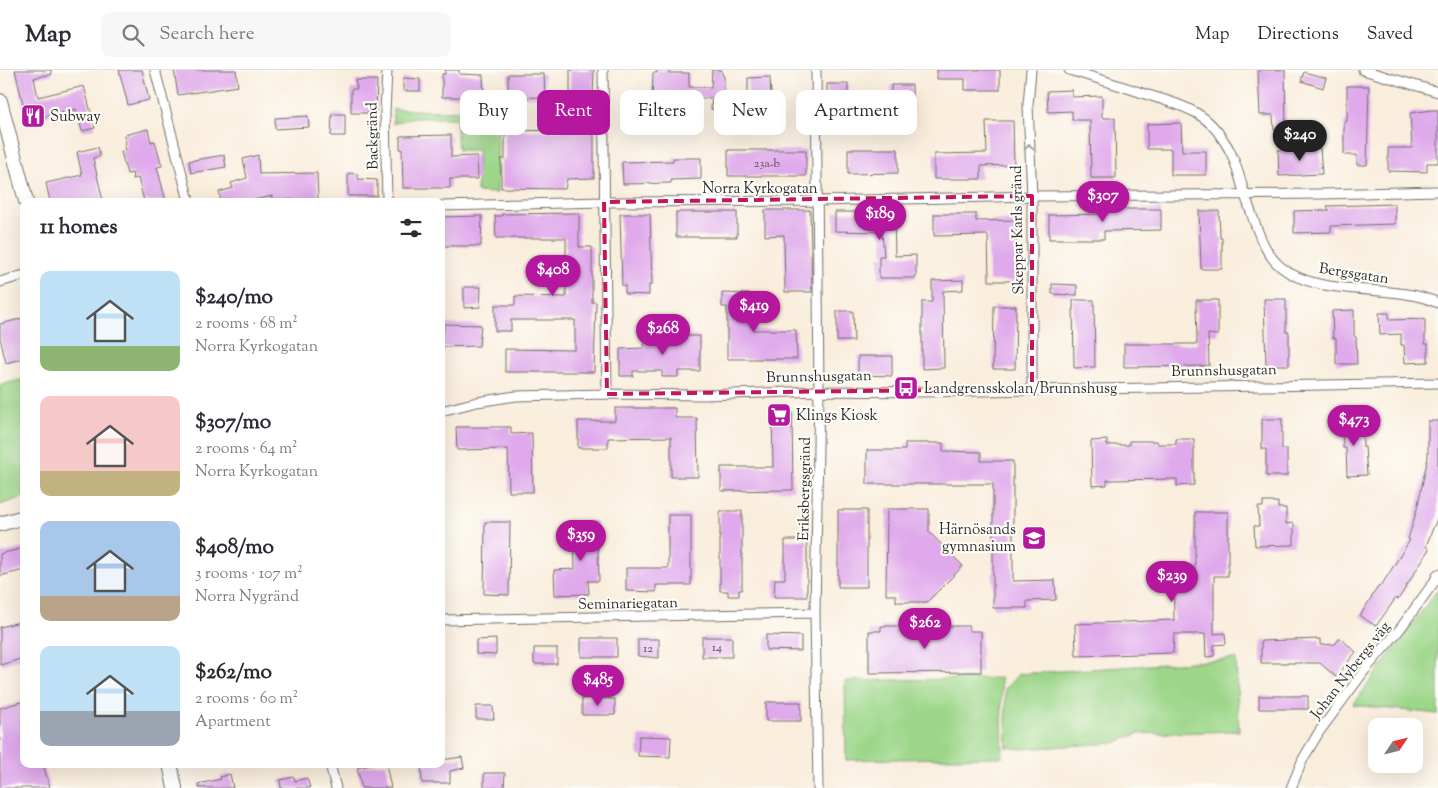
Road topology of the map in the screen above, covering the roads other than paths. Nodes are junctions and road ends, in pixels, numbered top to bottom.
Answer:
1 (155, 70) edge
2 (387, 70) edge
3 (603, 70) edge
4 (816, 70) edge
5 (1031, 70) edge
6 (1069, 70) edge
7 (1362, 70) edge
8 (1438, 92) edge
9 (0, 102) edge
10 (1438, 191) edge
11 (1245, 194) junction
12 (1032, 196) junction
13 (25, 198) edge
14 (188, 198) edge
15 (388, 198) edge
16 (818, 201) junction
17 (604, 202) junction
18 (445, 206) edge
19 (20, 276) edge
20 (0, 282) edge
21 (1438, 303) edge
22 (1438, 383) edge
23 (1032, 389) junction
24 (819, 391) junction
25 (607, 394) junction
26 (445, 410) edge
27 (20, 518) edge
28 (0, 524) edge
29 (1438, 574) edge
30 (815, 613) junction
31 (445, 620) edge
32 (171, 768) edge
33 (331, 768) edge
34 (175, 788) edge
35 (336, 788) edge
36 (818, 788) edge
37 (1291, 788) edge

1 - 14 street
2 - 15 street, Backgränd
3 - 17 street
4 - 16 street, Eriksbergsgränd
12 -> 5 street, Skeppar Karls gränd
6 - 11 street, Bergsgatan
7 - 8 street
9 - 13 main road
10 - 11 street, Norra Kyrkogatan
11 - 12 street, Norra Kyrkogatan
11 - 21 street, Bergsgatan
12 - 16 street, Norra Kyrkogatan
12 - 23 street, Skeppar Karls gränd
16 - 17 street, Norra Kyrkogatan
16 - 24 street, Eriksbergsgränd
17 - 18 street, Norra Kyrkogatan
17 - 25 street
19 - 20 street
22 - 23 street, Brunnshusgatan
23 - 24 street, Brunnshusgatan
24 - 25 street, Brunnshusgatan
24 - 30 street, Eriksbergsgränd
25 - 26 street, Brunnshusgatan
27 - 28 main road
29 - 37 street, Johan Nybergs väg
30 - 31 street, Seminariegatan
30 - 36 street, Eriksbergsgränd
32 - 34 main road
33 - 35 street

